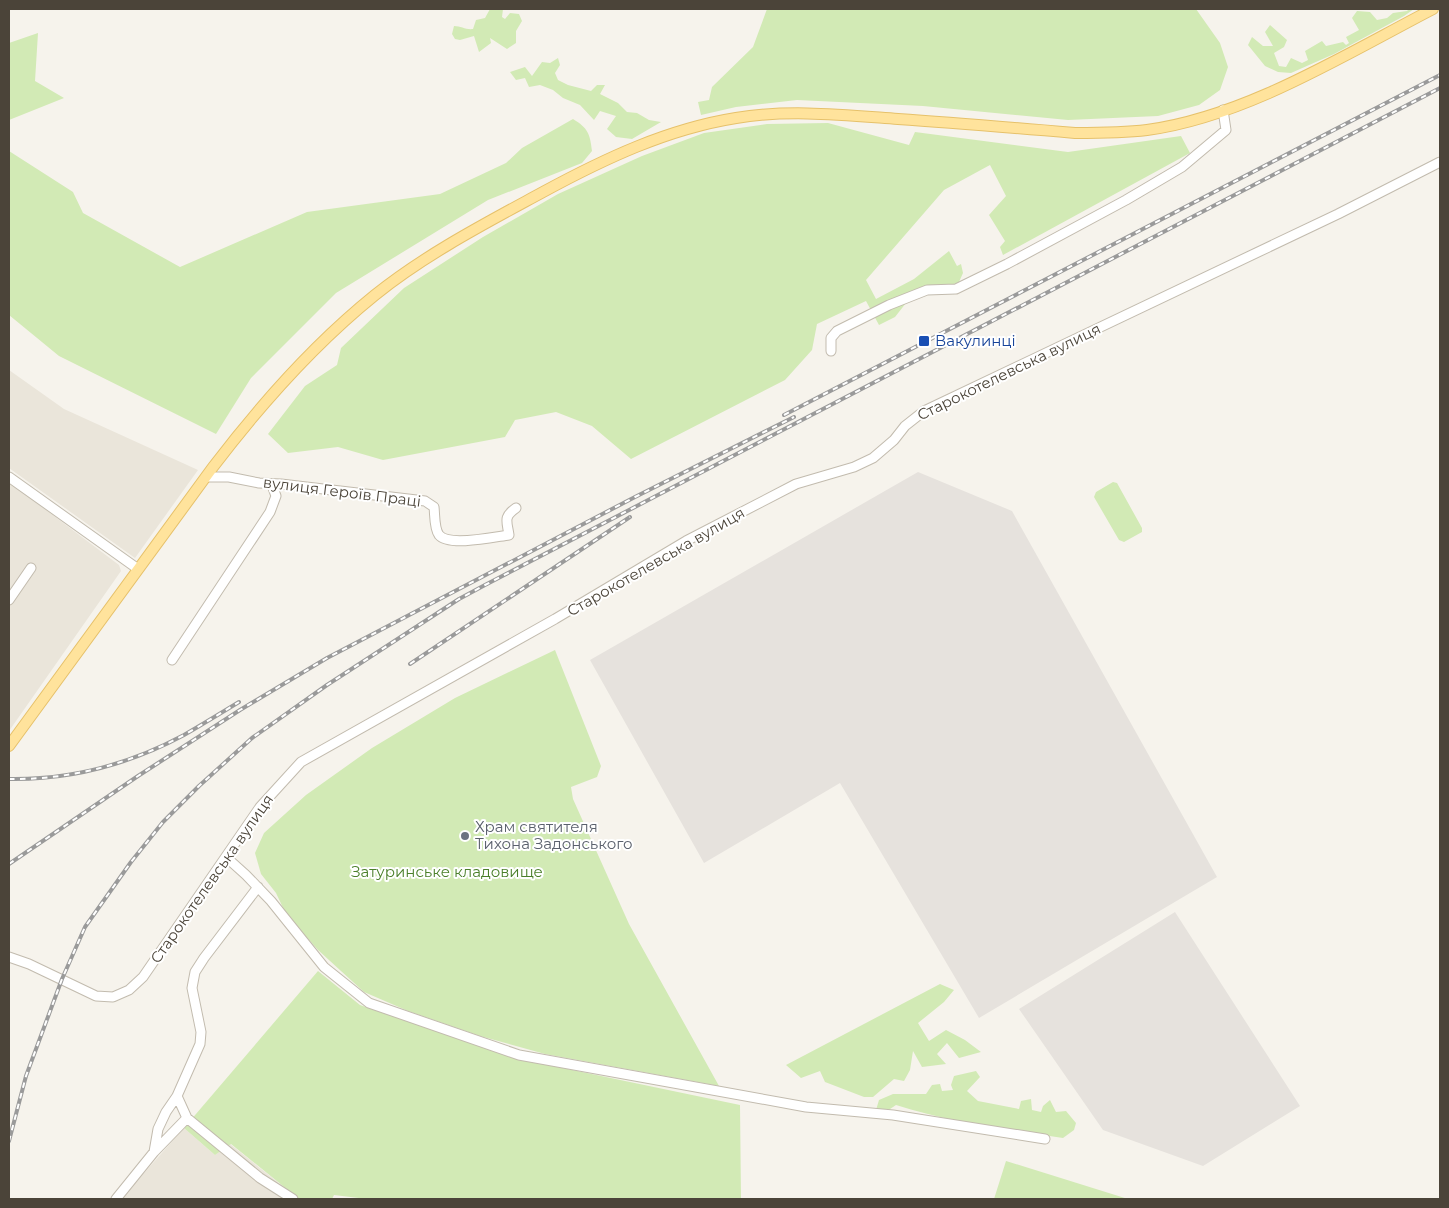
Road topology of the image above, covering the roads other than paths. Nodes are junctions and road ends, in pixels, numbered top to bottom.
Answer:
1 (1433, 9) edge
2 (1223, 110) junction
3 (1440, 162) edge
4 (831, 351) dead end
5 (9, 477) edge
6 (206, 477) junction
7 (272, 485) junction
8 (516, 508) dead end
9 (31, 568) dead end
10 (138, 569) junction
11 (9, 600) edge
12 (172, 660) dead end
13 (9, 746) edge
14 (226, 857) junction
15 (258, 888) junction
16 (9, 957) edge
17 (177, 1096) junction
18 (188, 1118) junction
19 (1044, 1139) dead end
20 (154, 1152) junction
21 (116, 1199) edge
22 (293, 1199) edge

1 - 2 main road
2 - 4 street
2 - 6 main road
3 - 14 street, Старокотелевська вулиця
5 - 10 street
6 - 7 street, вулиця Героїв Праці
6 - 10 main road
7 - 8 street, вулиця Героїв Праці
7 - 12 street
9 - 11 street
10 - 13 main road
14 - 15 street
14 - 16 street, Старокотелевська вулиця
15 - 17 street
15 - 19 street
17 - 18 street
17 - 20 street
18 - 20 street
18 - 22 street
20 - 21 street

